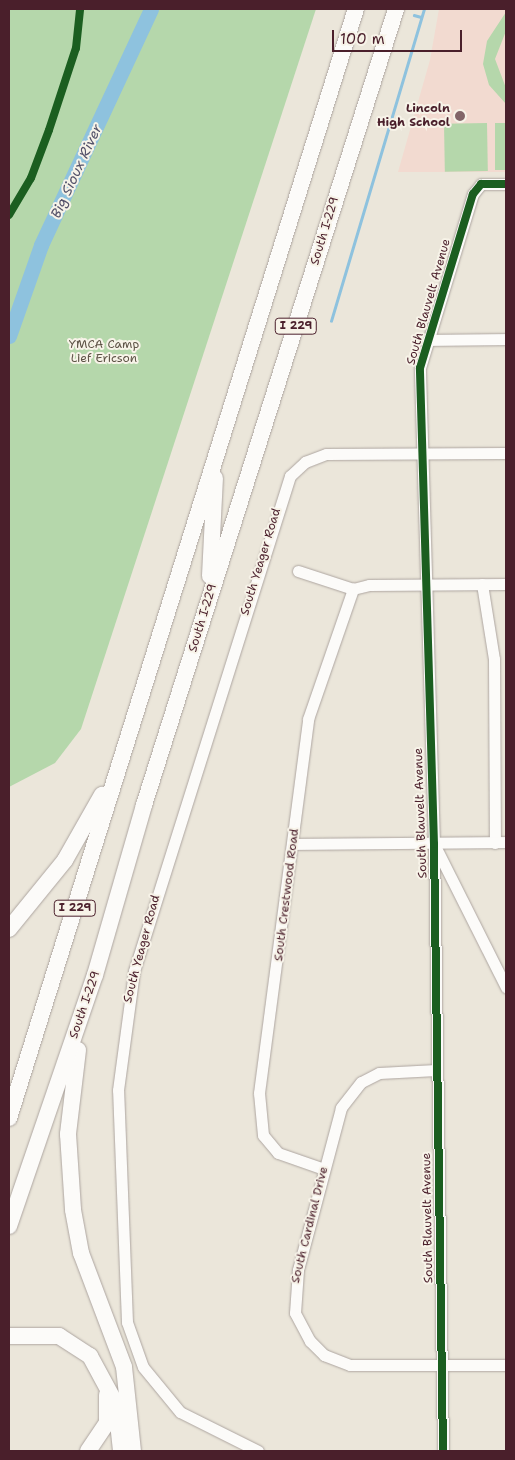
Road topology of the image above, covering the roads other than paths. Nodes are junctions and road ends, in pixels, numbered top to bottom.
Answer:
1 (356, 9) edge
2 (396, 9) edge
3 (506, 184) edge
4 (506, 339) edge
5 (428, 340) junction
6 (506, 453) edge
7 (422, 454) junction
8 (217, 455) junction
9 (298, 571) dead end
10 (425, 584) junction
11 (482, 584) junction
12 (506, 584) edge
13 (353, 589) junction
14 (208, 601) junction
15 (140, 697) junction
16 (501, 843) edge
17 (292, 844) junction
18 (434, 844) junction
19 (9, 929) edge
20 (95, 975) junction
21 (504, 975) edge
22 (506, 987) edge
23 (436, 1070) junction
24 (9, 1118) edge
25 (324, 1169) junction
26 (9, 1226) edge
27 (9, 1336) edge
28 (442, 1365) junction
29 (506, 1365) edge
30 (103, 1373) junction
31 (88, 1451) edge
32 (121, 1451) edge
33 (133, 1451) edge
34 (258, 1451) edge
35 (443, 1451) edge

1 - 8 highway, I 229
2 - 14 highway, South I-229 / I 229
3 - 5 street, South Blauvelt Avenue
4 - 5 street
5 - 7 street, South Blauvelt Avenue
6 - 7 street
7 - 10 street, South Blauvelt Avenue
7 - 34 street, South Yeager Road
8 - 14 highway
8 - 15 highway, I 229
9 - 13 street
10 - 11 street
10 - 13 street
10 - 18 street, South Blauvelt Avenue
11 - 12 street
11 - 16 street
13 - 17 street, South Crestwood Road
14 - 20 highway, South I-229 / I 229
15 - 19 highway
15 - 24 highway, I 229
16 - 18 street
17 - 18 street
17 - 25 street, South Crestwood Road
18 - 21 street
18 - 23 street, South Blauvelt Avenue
20 - 26 highway, South I-229 / I 229
20 - 33 highway
21 - 22 street
23 - 25 street, South Cardinal Drive
23 - 28 street, South Blauvelt Avenue
25 - 28 street, South Cardinal Drive
27 - 30 highway
28 - 29 street, South Cardinal Drive
28 - 35 street, South Blauvelt Avenue
30 - 31 highway
30 - 32 highway

